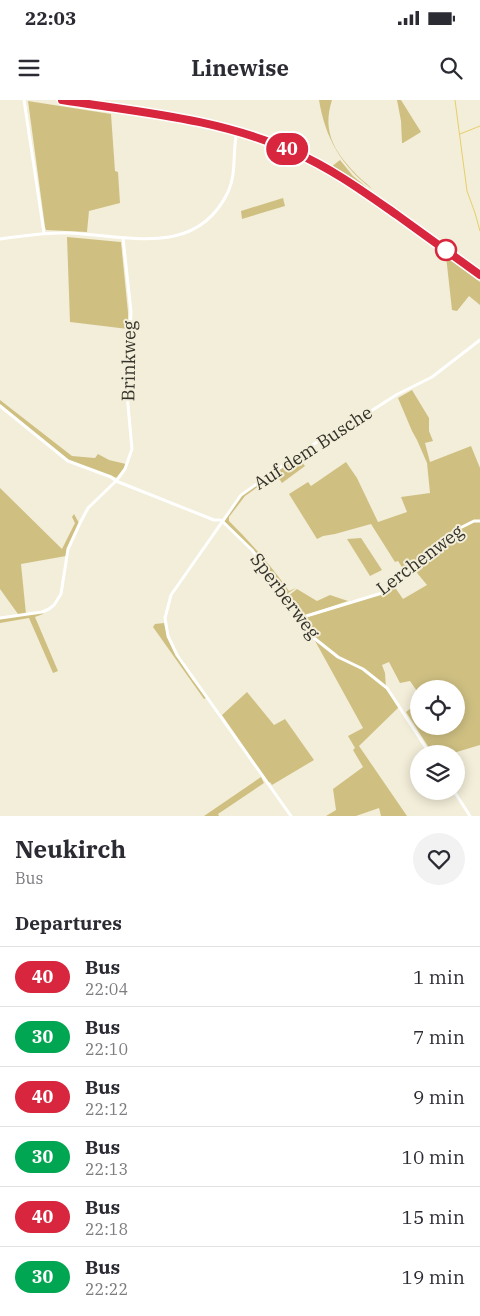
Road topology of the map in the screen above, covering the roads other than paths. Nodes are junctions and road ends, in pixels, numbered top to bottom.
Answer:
1 (24, 100) edge
2 (62, 100) edge
3 (238, 132) junction
4 (44, 233) junction
5 (122, 238) junction
6 (0, 239) edge
7 (480, 275) edge
8 (480, 340) edge
9 (0, 406) edge
10 (116, 481) junction
11 (214, 520) junction
12 (222, 521) junction
13 (480, 521) edge
14 (218, 526) junction
15 (303, 617) junction
16 (0, 618) edge
17 (424, 745) edge
18 (460, 800) edge
19 (290, 816) edge
20 (470, 816) edge

1 - 4 street
2 - 3 main road
3 - 5 street
3 - 7 main road
4 - 5 street
4 - 6 street
5 - 10 street, Brinkweg
8 - 12 street, Auf dem Busche
9 - 10 street
10 - 11 street
10 - 16 street, Brinkweg
11 - 12 street
11 - 14 street
12 - 14 street, Auf dem Busche
12 - 15 street, Sperberweg
13 - 15 street, Lerchenweg
14 - 19 street, Auf dem Busche
15 - 17 street, Sperberweg
18 - 20 street

